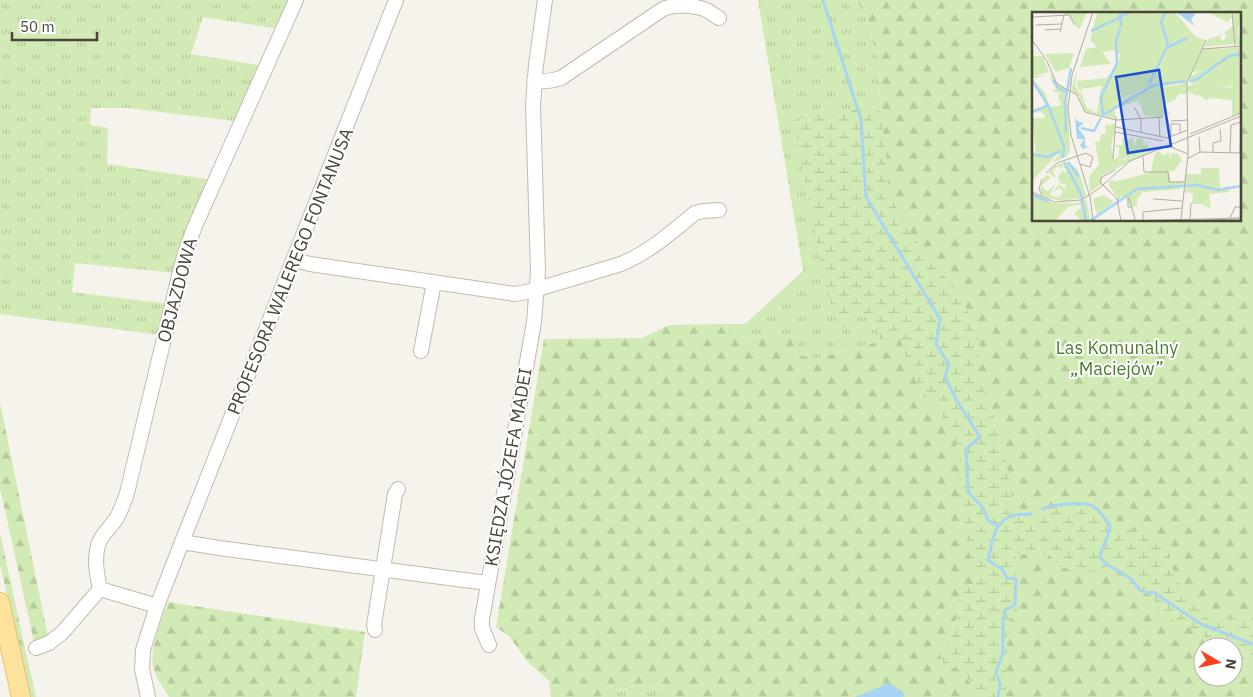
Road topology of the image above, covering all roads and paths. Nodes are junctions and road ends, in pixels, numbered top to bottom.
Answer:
1 (296, 0) edge
2 (396, 0) edge
3 (545, 0) edge
4 (719, 18) dead end
5 (534, 81) junction
6 (719, 210) dead end
7 (294, 260) junction
8 (434, 282) junction
9 (538, 288) junction
10 (421, 351) dead end
11 (398, 489) dead end
12 (182, 542) junction
13 (383, 570) junction
14 (487, 583) junction
15 (100, 589) junction
16 (0, 602) edge
17 (157, 606) junction
18 (375, 630) dead end
19 (489, 645) dead end
20 (36, 648) dead end
21 (0, 655) edge
22 (9, 697) edge
23 (21, 697) edge
24 (148, 697) edge

1 - 15 street, OBJAZDOWA
2 - 7 street, PROFESORA WALEREGO FONTANUSA
3 - 5 street, KSIĘDZA JÓZEFA MADEI
4 - 5 street
5 - 9 street, KSIĘDZA JÓZEFA MADEI
6 - 9 street
7 - 8 street
7 - 12 street, PROFESORA WALEREGO FONTANUSA
8 - 9 street
8 - 10 street
9 - 14 street, KSIĘDZA JÓZEFA MADEI
11 - 13 street
12 - 13 street
12 - 17 street, PROFESORA WALEREGO FONTANUSA
13 - 14 street
13 - 18 street
14 - 19 street, KSIĘDZA JÓZEFA MADEI
15 - 17 street
15 - 20 street
16 - 23 main road
17 - 24 street, PROFESORA WALEREGO FONTANUSA
21 - 22 main road

